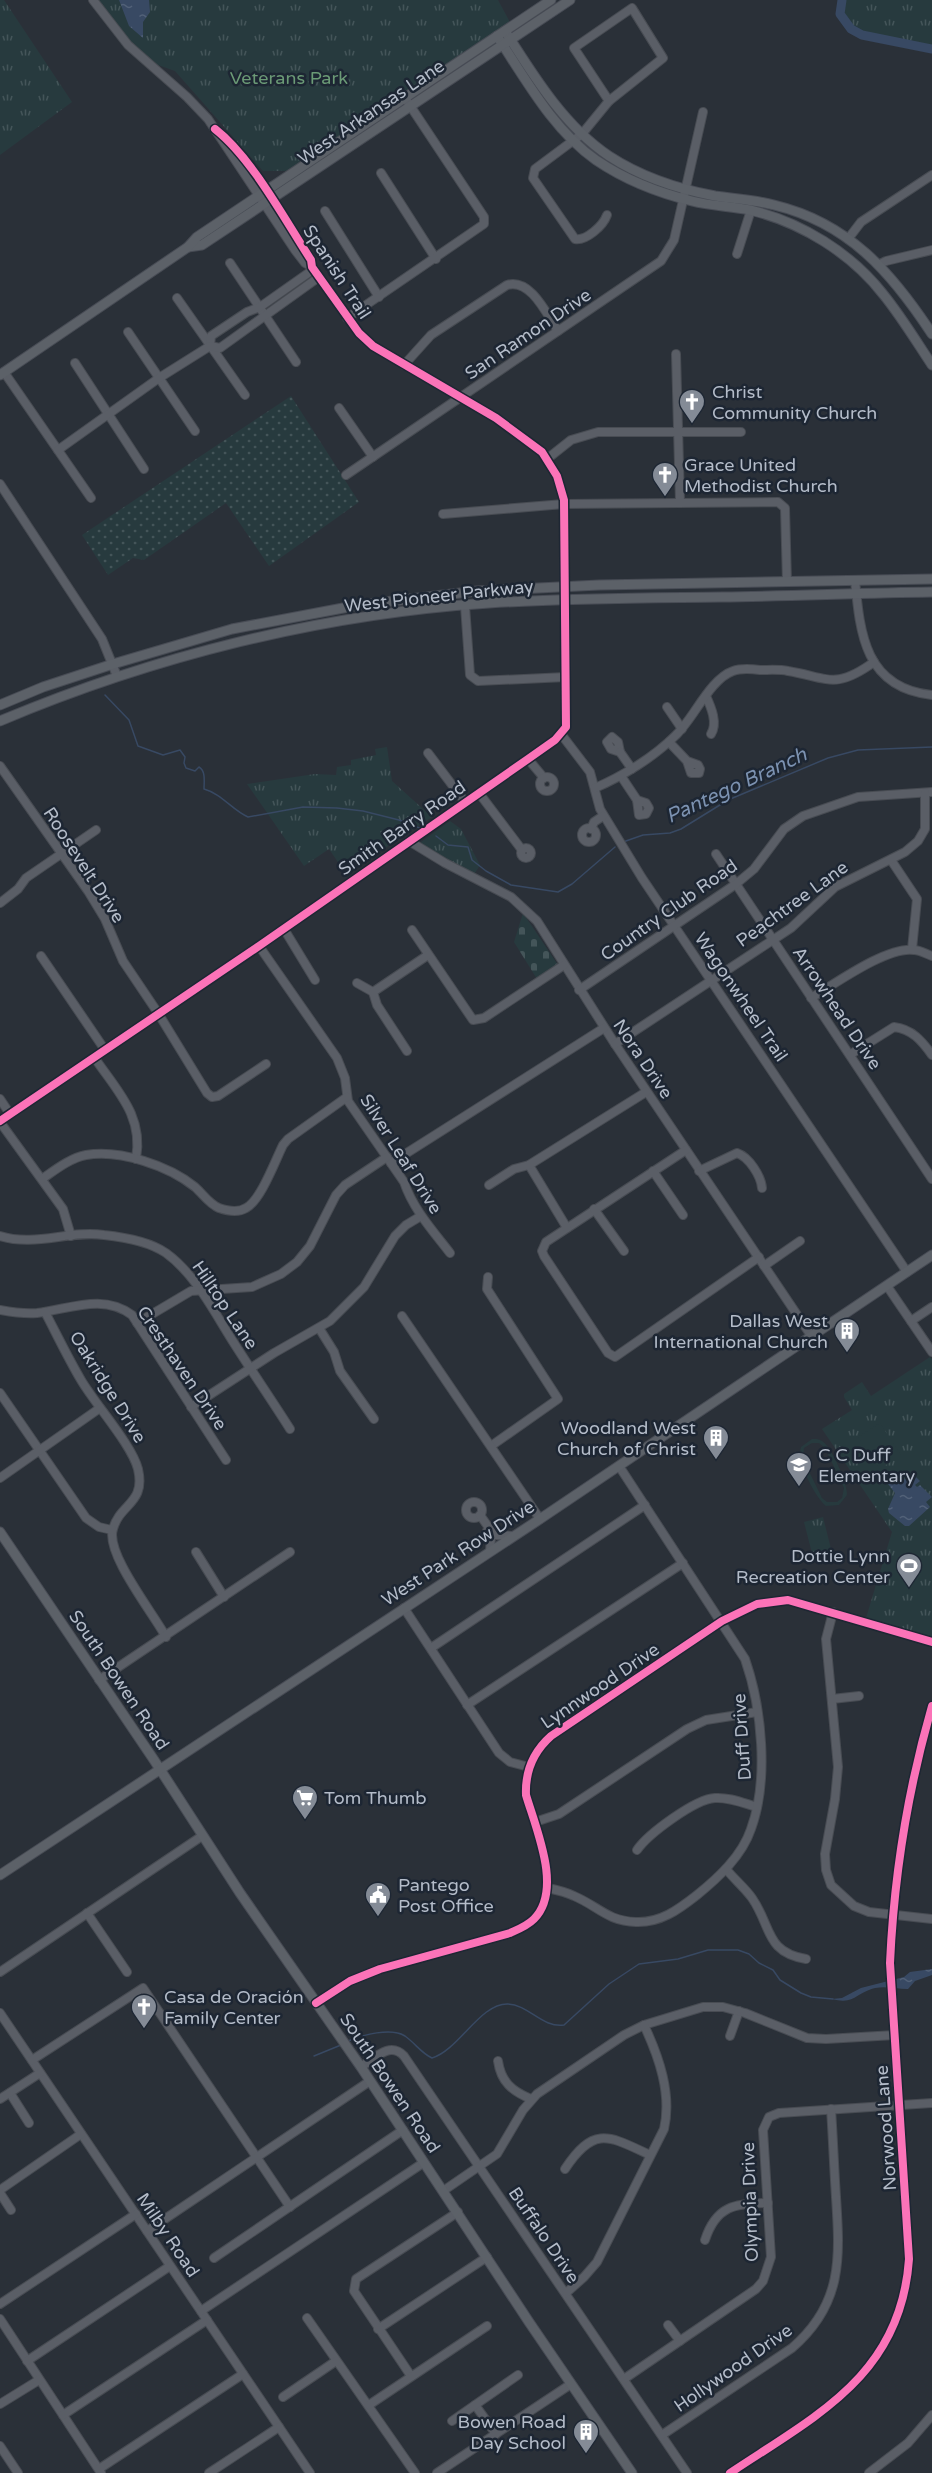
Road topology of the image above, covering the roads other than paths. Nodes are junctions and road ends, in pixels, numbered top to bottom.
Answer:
1 (93, 0) edge
2 (551, 0) edge
3 (570, 0) edge
4 (501, 33) junction
5 (506, 42) junction
6 (609, 101) junction
7 (407, 102) junction
8 (703, 112) dead end
9 (582, 134) junction
10 (574, 140) junction
11 (381, 173) dead end
12 (932, 175) edge
13 (261, 193) junction
14 (685, 194) junction
15 (267, 201) junction
16 (751, 210) junction
17 (325, 211) dead end
18 (607, 215) dead end
19 (848, 239) junction
20 (188, 247) junction
21 (932, 250) edge
22 (865, 251) junction
23 (842, 254) junction
24 (737, 255) dead end
25 (436, 259) junction
26 (230, 263) dead end
27 (880, 264) junction
28 (313, 268) junction
29 (320, 277) junction
30 (379, 297) junction
31 (177, 298) dead end
32 (262, 311) junction
33 (348, 318) junction
34 (558, 331) junction
35 (128, 332) dead end
36 (932, 334) edge
37 (210, 346) junction
38 (676, 354) dead end
39 (296, 362) dead end
40 (75, 363) dead end
41 (404, 365) junction
42 (932, 365) edge
43 (2, 373) edge
44 (159, 378) junction
45 (245, 395) dead end
46 (460, 398) junction
47 (339, 408) dead end
48 (109, 414) junction
49 (195, 431) dead end
50 (677, 431) junction
51 (741, 432) dead end
52 (58, 450) junction
53 (373, 457) junction
54 (547, 459) junction
55 (144, 469) dead end
56 (346, 475) dead end
57 (0, 484) edge
58 (91, 498) dead end
59 (680, 502) junction
60 (564, 504) junction
61 (443, 514) dead end
62 (932, 579) edge
63 (855, 580) junction
64 (787, 582) junction
65 (565, 587) junction
66 (932, 592) edge
67 (856, 593) junction
68 (565, 600) junction
69 (465, 606) junction
70 (874, 662) junction
71 (113, 664) junction
72 (117, 676) junction
73 (566, 677) junction
74 (932, 694) edge
75 (706, 696) junction
76 (0, 705) edge
77 (667, 707) dead end
78 (0, 721) edge
79 (682, 729) junction
80 (561, 734) junction
81 (711, 734) dead end
82 (669, 742) junction
83 (620, 752) dead end
84 (428, 753) dead end
85 (528, 759) junction
86 (687, 761) dead end
87 (0, 766) edge
88 (632, 768) junction
89 (621, 776) junction
90 (544, 778) dead end
91 (595, 788) junction
92 (928, 792) edge
93 (479, 793) junction
94 (637, 800) dead end
95 (465, 802) junction
96 (603, 816) junction
97 (591, 829) dead end
98 (96, 830) dead end
99 (410, 841) junction
100 (522, 850) dead end
101 (61, 854) junction
102 (717, 854) dead end
103 (891, 861) junction
104 (736, 884) junction
105 (0, 903) edge
106 (675, 926) junction
107 (284, 929) junction
108 (412, 930) dead end
109 (774, 939) junction
110 (259, 946) junction
111 (912, 949) junction
112 (428, 955) junction
113 (41, 956) dead end
114 (932, 956) edge
115 (564, 965) junction
116 (315, 980) dead end
117 (712, 980) junction
118 (357, 983) dead end
119 (579, 990) junction
120 (373, 992) junction
121 (811, 998) junction
122 (158, 1013) junction
123 (604, 1028) junction
124 (615, 1044) junction
125 (105, 1050) junction
126 (407, 1051) dead end
127 (851, 1054) junction
128 (932, 1055) edge
129 (94, 1057) junction
130 (266, 1064) dead end
131 (646, 1092) junction
132 (347, 1097) junction
133 (0, 1099) edge
134 (10, 1114) junction
135 (0, 1121) edge
136 (686, 1150) junction
137 (136, 1159) junction
138 (389, 1160) junction
139 (529, 1165) junction
140 (654, 1171) junction
141 (699, 1171) junction
142 (42, 1179) junction
143 (932, 1179) edge
144 (489, 1185) dead end
145 (762, 1188) dead end
146 (594, 1209) junction
147 (683, 1215) dead end
148 (422, 1216) junction
149 (567, 1228) junction
150 (0, 1236) edge
151 (71, 1236) junction
152 (800, 1241) dead end
153 (624, 1251) dead end
154 (450, 1253) dead end
155 (932, 1255) edge
156 (759, 1257) junction
157 (764, 1266) junction
158 (907, 1272) junction
159 (488, 1278) dead end
160 (887, 1286) junction
161 (200, 1290) junction
162 (932, 1307) edge
163 (0, 1310) edge
164 (45, 1312) junction
165 (402, 1316) dead end
166 (911, 1321) junction
167 (137, 1323) junction
168 (319, 1328) junction
169 (812, 1336) junction
170 (932, 1352) edge
171 (250, 1369) junction
172 (0, 1393) edge
173 (191, 1407) junction
174 (100, 1408) junction
175 (374, 1419) dead end
176 (290, 1429) dead end
177 (490, 1446) junction
178 (41, 1449) junction
179 (226, 1460) dead end
180 (619, 1466) junction
181 (0, 1478) edge
182 (645, 1505) junction
183 (479, 1516) dead end
184 (540, 1519) junction
185 (112, 1530) junction
186 (0, 1532) edge
187 (492, 1536) junction
188 (514, 1536) junction
189 (490, 1551) junction
190 (196, 1552) dead end
191 (290, 1552) dead end
192 (683, 1563) junction
193 (224, 1597) junction
194 (404, 1608) junction
195 (833, 1612) junction
196 (722, 1621) junction
197 (166, 1637) junction
198 (932, 1642) edge
199 (431, 1648) junction
200 (99, 1680) junction
201 (859, 1696) dead end
202 (832, 1699) junction
203 (467, 1705) junction
204 (932, 1706) edge
205 (757, 1712) junction
206 (529, 1767) junction
207 (160, 1769) junction
208 (757, 1807) junction
209 (535, 1822) junction
210 (202, 1836) junction
211 (637, 1850) dead end
212 (726, 1869) junction
213 (0, 1875) edge
214 (548, 1888) junction
215 (87, 1913) junction
216 (892, 1914) junction
217 (932, 1918) edge
218 (806, 1959) dead end
219 (0, 1972) edge
220 (127, 1972) dead end
221 (316, 2002) junction
222 (739, 2011) junction
223 (1, 2017) edge
224 (644, 2025) junction
225 (730, 2036) dead end
226 (895, 2036) junction
227 (32, 2060) junction
228 (498, 2061) dead end
229 (361, 2067) junction
230 (40, 2073) junction
231 (370, 2081) junction
232 (10, 2093) junction
233 (0, 2099) edge
234 (531, 2099) junction
235 (932, 2103) edge
236 (900, 2104) junction
237 (831, 2109) junction
238 (29, 2123) dead end
239 (403, 2130) junction
240 (81, 2134) junction
241 (650, 2155) junction
242 (256, 2158) junction
243 (423, 2163) junction
244 (480, 2167) junction
245 (565, 2169) dead end
246 (0, 2191) edge
247 (443, 2191) junction
248 (768, 2203) junction
249 (290, 2207) junction
250 (11, 2210) dead end
251 (458, 2212) junction
252 (136, 2214) junction
253 (147, 2231) junction
254 (705, 2240) dead end
255 (487, 2257) junction
256 (214, 2258) dead end
257 (170, 2266) junction
258 (566, 2293) junction
259 (0, 2304) edge
260 (201, 2311) junction
261 (307, 2318) dead end
262 (0, 2319) edge
263 (207, 2320) junction
264 (668, 2325) dead end
265 (488, 2326) dead end
266 (378, 2330) junction
267 (680, 2341) junction
268 (27, 2361) junction
269 (336, 2361) junction
270 (243, 2374) junction
271 (518, 2375) dead end
272 (411, 2376) junction
273 (624, 2379) junction
274 (39, 2380) junction
275 (571, 2384) junction
276 (283, 2397) dead end
277 (0, 2404) edge
278 (369, 2405) junction
279 (475, 2405) junction
280 (63, 2415) junction
281 (932, 2415) edge
282 (452, 2421) dead end
283 (279, 2427) junction
284 (496, 2434) junction
285 (662, 2435) junction
286 (0, 2446) edge
287 (100, 2471) edge
288 (18, 2473) edge
289 (209, 2473) edge
290 (310, 2473) edge
291 (415, 2473) edge
292 (437, 2473) edge
293 (632, 2473) edge
294 (687, 2473) edge
295 (730, 2473) edge
296 (869, 2473) edge

1 - 13 street, Spanish Trail
2 - 4 main road, West Arkansas Lane
3 - 5 main road, West Arkansas Lane
4 - 5 main road
4 - 7 main road, West Arkansas Lane
5 - 7 main road, West Arkansas Lane
5 - 9 main road
5 - 10 main road
6 - 6 street
6 - 9 street
7 - 13 main road, West Arkansas Lane
7 - 15 main road, West Arkansas Lane
7 - 25 street
8 - 14 street, San Ramon Drive
9 - 10 street
9 - 14 main road
10 - 14 main road
10 - 18 street
11 - 25 street
12 - 19 street
13 - 15 street, Spanish Trail
13 - 20 main road, West Arkansas Lane
14 - 16 main road
14 - 19 main road
14 - 34 street, San Ramon Drive
15 - 20 main road, West Arkansas Lane
15 - 28 street, Spanish Trail
16 - 23 main road
16 - 24 street
17 - 30 street
19 - 22 main road
20 - 43 main road, West Arkansas Lane
21 - 27 street
22 - 23 main road
22 - 27 main road
23 - 42 main road
25 - 30 street
26 - 32 street
27 - 36 main road
28 - 29 street, Spanish Trail
28 - 32 street
29 - 32 street
29 - 33 street, Spanish Trail
30 - 33 street
31 - 37 street
32 - 37 street
32 - 37 street
32 - 39 street
33 - 41 street, Spanish Trail
34 - 41 street
34 - 46 street, San Ramon Drive
35 - 44 street
37 - 44 street
37 - 45 street
38 - 50 street
40 - 48 street
41 - 46 street, Spanish Trail
43 - 52 street
44 - 48 street
44 - 49 street
46 - 53 street, San Ramon Drive
46 - 54 street, Spanish Trail
47 - 53 street
48 - 52 street
48 - 55 street
50 - 51 street
50 - 54 street
50 - 59 street
52 - 58 street
53 - 56 street, San Ramon Drive
54 - 60 street
57 - 71 street
59 - 60 street
59 - 64 street
60 - 61 street
60 - 65 street
62 - 63 main road, West Pioneer Parkway
63 - 64 main road, West Pioneer Parkway
63 - 67 street
64 - 65 main road, West Pioneer Parkway
65 - 68 street
65 - 71 main road, West Pioneer Parkway
66 - 67 main road, West Pioneer Parkway
67 - 68 main road, West Pioneer Parkway
67 - 70 street
68 - 69 main road, West Pioneer Parkway
68 - 73 street
69 - 72 main road, West Pioneer Parkway
69 - 73 street
70 - 74 street
70 - 75 street
71 - 72 street
71 - 76 main road, West Pioneer Parkway
72 - 78 main road, West Pioneer Parkway
73 - 80 street
75 - 79 street
75 - 81 street
77 - 79 street
79 - 82 street
80 - 85 street, Smith Barry Road
80 - 91 street, Wagonwheel Trail
82 - 86 street
82 - 88 street
83 - 88 street
84 - 95 street
85 - 90 street
85 - 93 street, Smith Barry Road
87 - 101 street, Roosevelt Drive
88 - 89 street
89 - 91 street
89 - 94 street
91 - 96 street, Wagonwheel Trail
92 - 103 street, Peachtree Lane
92 - 104 street, Country Club Road
93 - 95 street, Smith Barry Road
93 - 100 street
95 - 99 street, Smith Barry Road
96 - 97 street
96 - 106 street, Wagonwheel Trail
98 - 101 street
99 - 107 street, Smith Barry Road
99 - 115 street, Nora Drive
101 - 105 street
101 - 122 street, Roosevelt Drive
102 - 104 street, Arrowhead Drive
103 - 109 street, Peachtree Lane
103 - 111 street
104 - 106 street, Country Club Road
104 - 109 street, Arrowhead Drive
106 - 117 street, Wagonwheel Trail
106 - 119 street, Country Club Road
107 - 110 street, Smith Barry Road
107 - 116 street
108 - 112 street
109 - 117 street, Peachtree Lane
109 - 121 street, Arrowhead Drive
110 - 122 street, Smith Barry Road
110 - 132 street, Silver Leaf Drive
111 - 114 street
111 - 121 street
112 - 115 street
112 - 120 street
113 - 125 street
115 - 119 street, Nora Drive
117 - 124 street, Peachtree Lane
117 - 158 street, Wagonwheel Trail
118 - 120 street
119 - 123 street, Nora Drive
120 - 126 street
121 - 127 street, Arrowhead Drive
122 - 125 street, Smith Barry Road
122 - 130 street, Roosevelt Drive
123 - 124 street, Nora Drive
123 - 138 street
124 - 131 street, Nora Drive
125 - 129 street, Smith Barry Road
127 - 128 street
127 - 143 street, Arrowhead Drive
129 - 134 street, Smith Barry Road
129 - 137 street
131 - 136 street, Nora Drive
131 - 139 street
132 - 137 street
132 - 138 street, Silver Leaf Drive
133 - 134 street
134 - 135 street, Smith Barry Road
135 - 142 street
136 - 140 street
136 - 141 street, Nora Drive
137 - 142 street
138 - 148 street, Silver Leaf Drive
138 - 161 street
139 - 144 street
139 - 149 street
140 - 146 street
140 - 147 street
141 - 145 street
141 - 156 street, Nora Drive
142 - 151 street
146 - 149 street
146 - 153 street
148 - 154 street, Silver Leaf Drive
148 - 168 street
149 - 156 street
150 - 151 street, Hilltop Lane
151 - 161 street, Hilltop Lane
152 - 157 street
155 - 158 main road, West Park Row Drive
156 - 157 street, Nora Drive
157 - 169 street, Nora Drive
158 - 160 main road, West Park Row Drive
159 - 177 street
160 - 166 street
160 - 169 main road, West Park Row Drive
161 - 167 street
161 - 171 street, Hilltop Lane
162 - 166 street
163 - 164 street, Cresthaven Drive
164 - 167 street, Cresthaven Drive
164 - 174 street, Oakridge Drive
165 - 177 street
166 - 170 street
167 - 173 street, Cresthaven Drive
168 - 171 street
168 - 175 street
169 - 180 main road, West Park Row Drive
171 - 173 street
171 - 176 street, Hilltop Lane
172 - 178 street
173 - 179 street, Cresthaven Drive
174 - 178 street
174 - 185 street, Oakridge Drive
177 - 184 street
178 - 181 street
178 - 185 street
180 - 182 street, Duff Drive
180 - 184 main road, West Park Row Drive
182 - 192 street, Duff Drive
182 - 199 street
183 - 187 street
184 - 188 main road, West Park Row Drive
185 - 197 street
186 - 200 main road, South Bowen Road
187 - 188 street
187 - 189 street
188 - 189 main road, West Park Row Drive
189 - 194 main road, West Park Row Drive
190 - 193 street
191 - 193 street
192 - 196 street, Duff Drive
192 - 203 street
193 - 197 street
194 - 199 street
194 - 207 main road, West Park Row Drive
195 - 196 street, Lynnwood Drive
195 - 198 street, Lynnwood Drive
195 - 202 street
196 - 205 street, Duff Drive
196 - 206 street, Lynnwood Drive
197 - 200 street
199 - 203 street
200 - 207 main road, South Bowen Road
201 - 202 street
202 - 216 street
203 - 206 street
204 - 216 street, Norwood Lane
205 - 208 street, Duff Drive
205 - 209 street
206 - 209 street, Lynnwood Drive
207 - 210 main road, South Bowen Road
207 - 213 main road, West Park Row Drive
208 - 211 street
208 - 212 street, Duff Drive
209 - 214 street, Lynnwood Drive
210 - 215 street
210 - 221 main road, South Bowen Road
212 - 214 street, Duff Drive
212 - 218 street
214 - 221 street
215 - 219 street
215 - 220 street
216 - 217 street
216 - 226 street, Norwood Lane
221 - 229 main road, South Bowen Road
222 - 224 street
222 - 225 street
222 - 226 street
223 - 227 street, Milby Road
224 - 234 street
224 - 241 street
226 - 236 street, Norwood Lane
227 - 230 street, Milby Road
227 - 242 street
228 - 234 street
229 - 231 main road, South Bowen Road
229 - 244 street, Buffalo Drive
230 - 232 street
230 - 240 street, Milby Road
231 - 239 main road, South Bowen Road
231 - 242 street
232 - 233 street
232 - 238 street
234 - 244 street
235 - 236 street, Olympia Drive
236 - 237 street, Olympia Drive
236 - 295 street, Norwood Lane
237 - 248 street, Olympia Drive
237 - 285 street, Hollywood Drive
239 - 243 main road, South Bowen Road
239 - 249 street
240 - 246 street
240 - 252 street, Milby Road
241 - 245 street
241 - 258 street
242 - 249 street
242 - 253 street
243 - 247 main road, South Bowen Road
243 - 260 street
244 - 247 street
244 - 258 street, Buffalo Drive
246 - 250 street
247 - 251 main road, South Bowen Road
248 - 254 street
248 - 267 street, Olympia Drive
249 - 256 street
251 - 255 main road, South Bowen Road
251 - 266 street
252 - 253 street, Milby Road
252 - 259 street
253 - 257 street, Milby Road
255 - 266 street
255 - 275 main road, South Bowen Road
257 - 260 street, Milby Road
257 - 268 street
258 - 273 street, Buffalo Drive
260 - 263 street, Milby Road
261 - 269 street
262 - 268 street
263 - 270 street, Milby Road
263 - 280 street
264 - 267 street
265 - 272 street
266 - 272 street
267 - 273 street, Olympia Drive
268 - 274 street
269 - 276 street
269 - 278 street
270 - 283 street, Milby Road
270 - 287 street
271 - 279 street
272 - 278 street
273 - 285 street, Buffalo Drive
274 - 277 street
274 - 280 street
275 - 284 street
275 - 293 main road, South Bowen Road
278 - 291 street
279 - 282 street
279 - 284 street
280 - 287 street
281 - 296 street
283 - 289 street
283 - 290 street, Milby Road
284 - 292 street
285 - 294 street, Buffalo Drive
286 - 288 street

